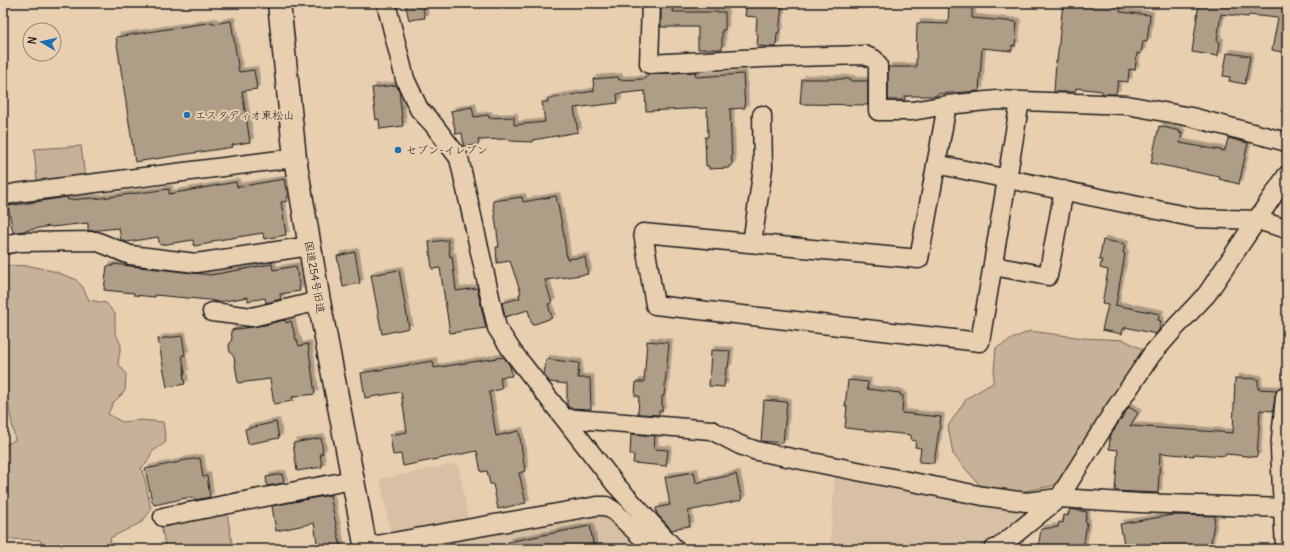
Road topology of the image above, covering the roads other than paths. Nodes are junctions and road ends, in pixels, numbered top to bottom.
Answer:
1 (279, 3) edge
2 (386, 3) edge
3 (651, 3) edge
4 (1020, 102) junction
5 (947, 105) junction
6 (762, 115) dead end
7 (1287, 142) edge
8 (295, 158) junction
9 (936, 164) junction
10 (1287, 174) edge
11 (1007, 179) junction
12 (1064, 190) junction
13 (3, 196) edge
14 (1256, 220) junction
15 (1287, 229) edge
16 (752, 244) junction
17 (3, 245) edge
18 (310, 246) junction
19 (993, 266) junction
20 (319, 301) junction
21 (212, 312) dead end
22 (1287, 397) edge
23 (564, 418) junction
24 (352, 480) junction
25 (1059, 498) junction
26 (1286, 508) edge
27 (163, 517) dead end
28 (365, 548) edge
29 (654, 549) edge
30 (675, 549) edge
31 (996, 549) edge
32 (1287, 549) edge

1 - 8 street, 国道254号旧道
2 - 23 street
3 - 5 street
4 - 5 street
4 - 7 street
4 - 11 street
5 - 9 street
6 - 16 street
8 - 13 street
8 - 18 street, 国道254号旧道
9 - 11 street
9 - 16 street
10 - 14 street
11 - 12 street
11 - 19 street
12 - 14 street
12 - 19 street
14 - 15 street
14 - 25 street
16 - 19 street
17 - 18 street
18 - 20 street, 国道254号旧道
20 - 21 street
20 - 24 street, 国道254号旧道
22 - 26 street
23 - 25 street
23 - 30 street
24 - 27 street
24 - 28 street, 国道254号旧道
25 - 26 street
25 - 31 street
26 - 32 street
28 - 29 street

